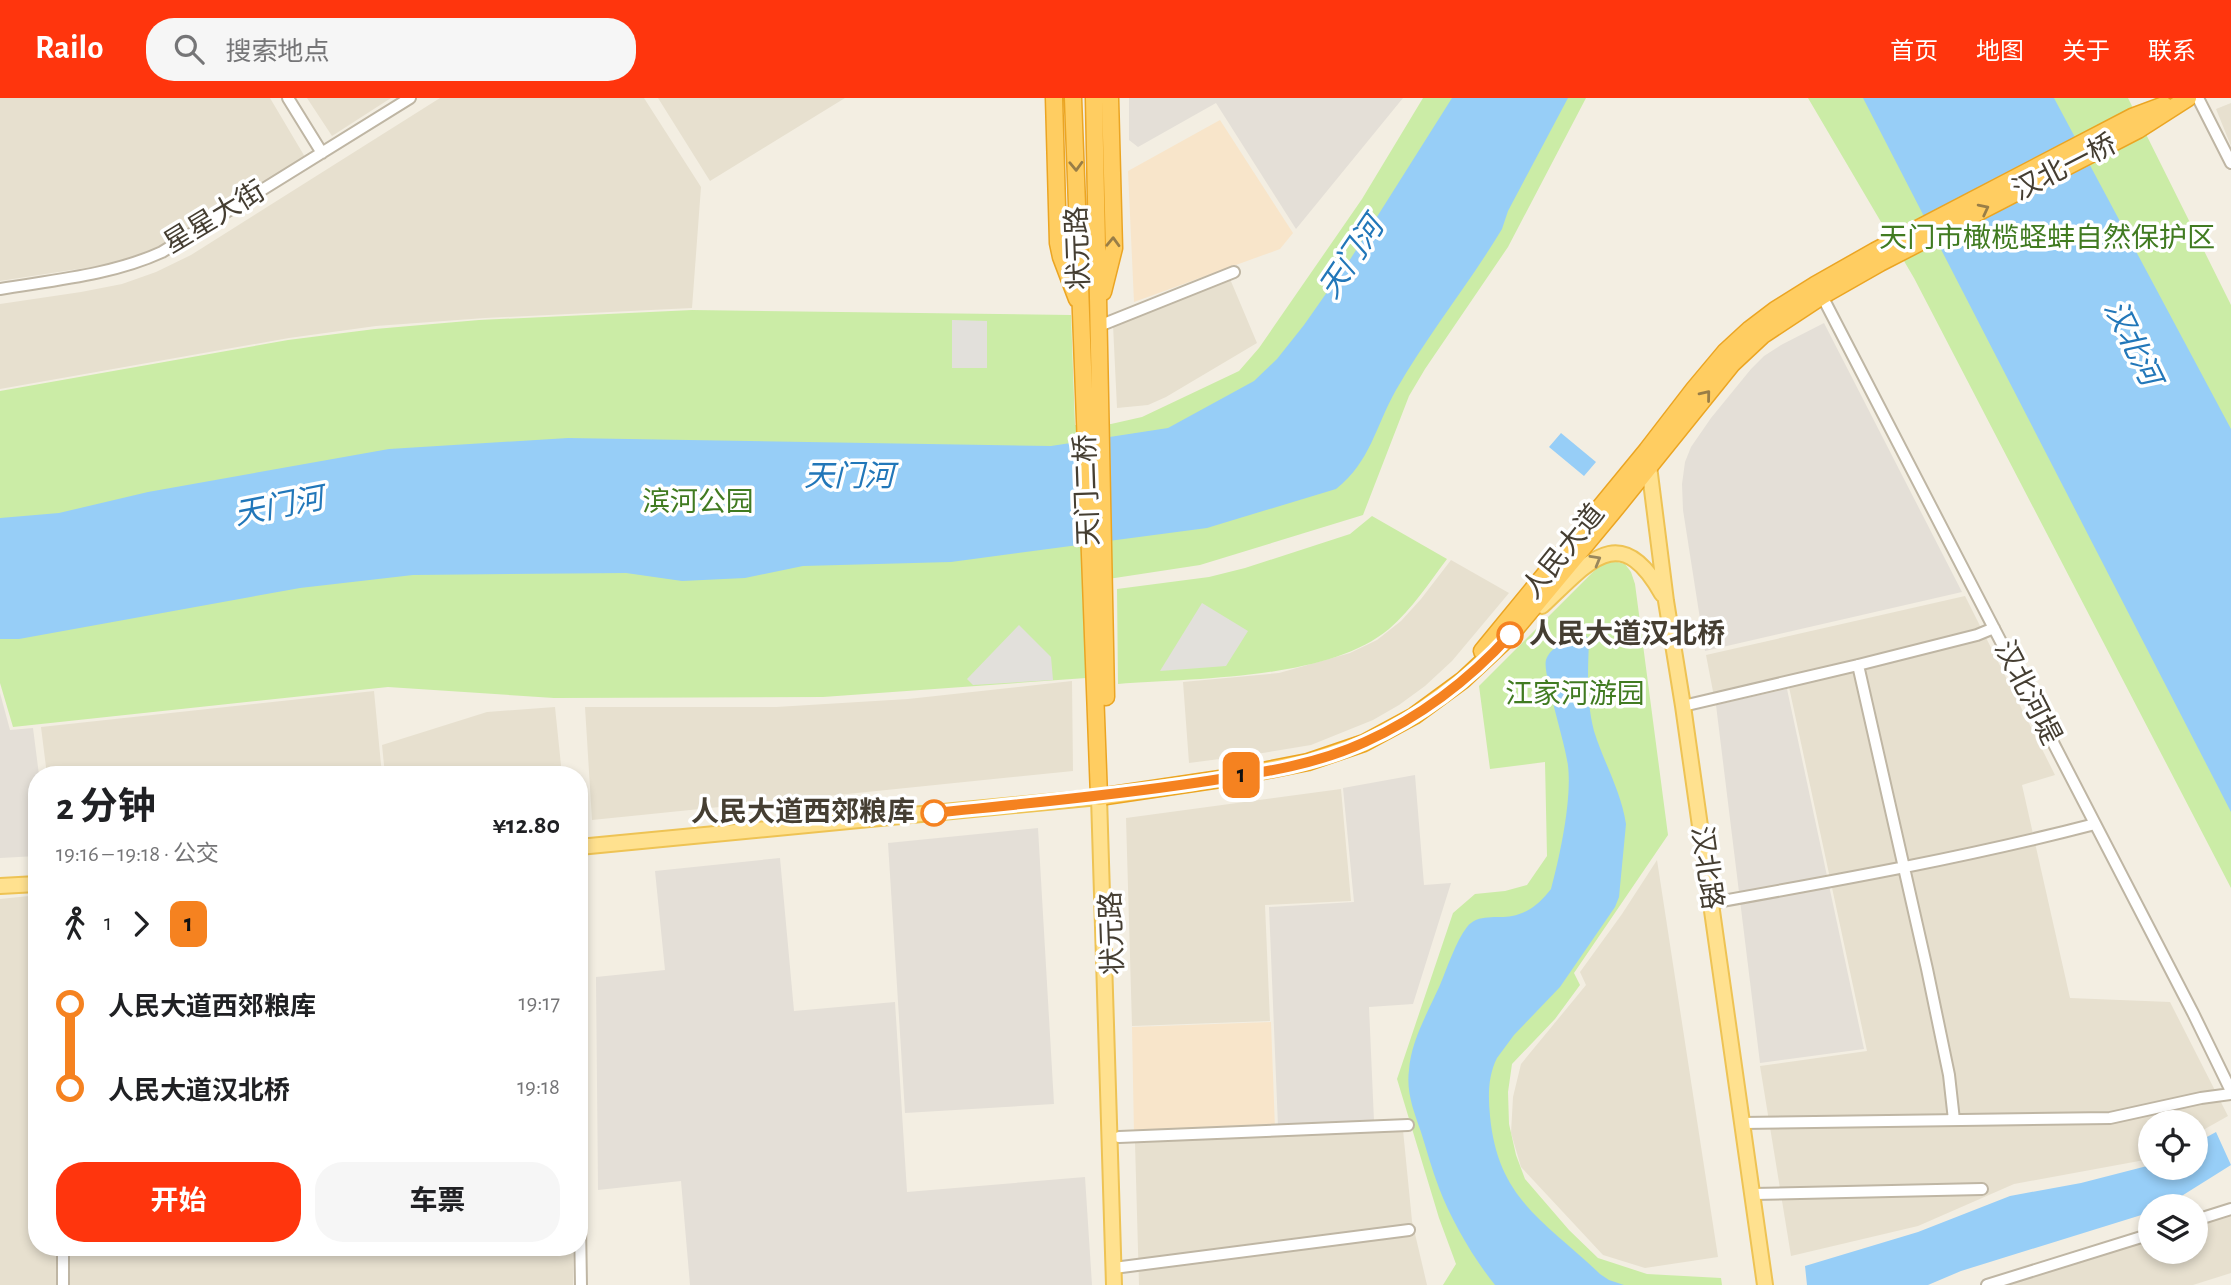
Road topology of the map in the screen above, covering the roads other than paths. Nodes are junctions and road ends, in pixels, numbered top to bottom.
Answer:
1 (288, 98) edge
2 (410, 98) edge
3 (1054, 98) edge
4 (1073, 98) edge
5 (1094, 98) edge
6 (1110, 98) edge
7 (2186, 98) edge
8 (2197, 98) edge
9 (322, 153) junction
10 (2231, 163) edge
11 (1878, 257) junction
12 (1234, 272) dead end
13 (0, 289) edge
14 (1822, 296) junction
15 (1090, 309) junction
16 (1098, 326) junction
17 (1092, 397) junction
18 (1648, 459) junction
19 (1098, 582) joint
20 (1666, 601) junction
21 (1994, 628) junction
22 (1508, 638) junction
23 (1858, 666) junction
24 (1683, 706) junction
25 (1104, 792) junction
26 (2095, 824) junction
27 (588, 839) edge
28 (588, 846) edge
29 (1904, 868) junction
30 (0, 878) edge
31 (28, 880) edge
32 (28, 881) edge
33 (0, 886) edge
34 (1711, 903) junction
35 (2231, 1093) edge
36 (1954, 1120) junction
37 (1742, 1123) junction
38 (1408, 1125) dead end
39 (1119, 1137) junction
40 (1982, 1189) dead end
41 (1753, 1194) junction
42 (2231, 1209) edge
43 (2208, 1216) edge
44 (1409, 1230) dead end
45 (2138, 1238) edge
46 (63, 1256) edge
47 (581, 1256) edge
48 (1118, 1268) junction
49 (63, 1285) edge
50 (581, 1285) edge
51 (1114, 1285) edge
52 (1123, 1285) edge
53 (1765, 1285) edge
54 (1987, 1285) edge

1 - 9 street
2 - 9 street, 星星大街
3 - 15 highway
4 -> 15 highway, 状元路
5 - 15 highway, 状元路
15 -> 6 highway
7 - 11 highway, 汉北一桥
8 - 10 street
9 - 13 street, 星星大街
11 - 14 highway, 人民大道
11 - 18 highway, 人民大道
12 - 16 street
18 -> 14 highway, 人民大道
14 - 21 street, 汉北河堤
15 - 16 highway, 状元路
15 - 17 highway, 状元路
16 - 17 highway, 状元路
17 - 19 highway, 天门二桥
18 - 20 main road, 汉北路
18 - 22 highway, 人民大道
18 - 25 highway, 人民大道
19 - 25 highway, 状元路
22 -> 20 main road
20 - 24 main road, 汉北路
21 - 23 street
21 - 26 street, 汉北河堤
22 - 25 highway, 人民大道
23 - 24 street
23 - 29 street
24 - 34 main road, 汉北路
25 - 27 main road, 人民大道
25 - 28 main road, 人民大道
25 - 39 main road, 状元路
25 - 48 main road, 状元路
26 - 29 street
26 - 35 street, 汉北河堤
29 - 34 street
29 - 36 street
30 - 31 main road
32 - 33 main road
34 - 37 main road, 汉北路
35 - 36 street
36 - 37 street
37 - 41 main road, 汉北路
38 - 39 street
39 - 48 main road, 状元路
40 - 41 street
41 - 53 main road, 汉北路
42 - 43 street
44 - 48 street
45 - 54 street
46 - 49 street
47 - 50 street
48 - 51 main road, 状元路
48 - 52 main road, 状元路

